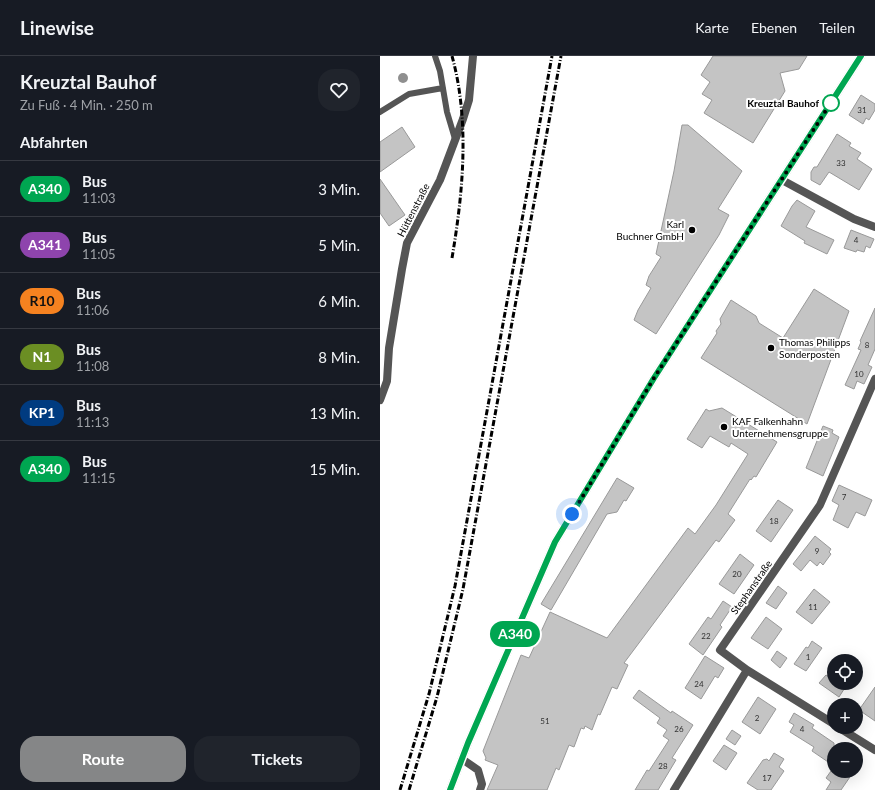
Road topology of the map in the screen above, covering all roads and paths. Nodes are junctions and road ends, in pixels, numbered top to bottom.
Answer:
1 (435, 56) edge
2 (473, 56) edge
3 (861, 56) edge
4 (443, 88) junction
5 (380, 112) edge
6 (456, 139) junction
7 (782, 180) junction
8 (875, 227) edge
9 (875, 379) edge
10 (380, 400) edge
11 (747, 670) junction
12 (827, 720) edge
13 (849, 734) edge
14 (875, 750) edge
15 (462, 759) junction
16 (450, 790) edge
17 (480, 790) edge
18 (674, 790) edge

1 - 4 lane
2 - 6 street, Hüttenstraße
3 - 7 main road
4 - 5 lane
4 - 6 lane
6 - 10 street, Hüttenstraße
7 - 8 street
7 - 15 main road
9 - 11 street, Stephanstraße
11 - 12 street
11 - 18 street
13 - 14 street
15 - 16 main road
15 - 17 street

